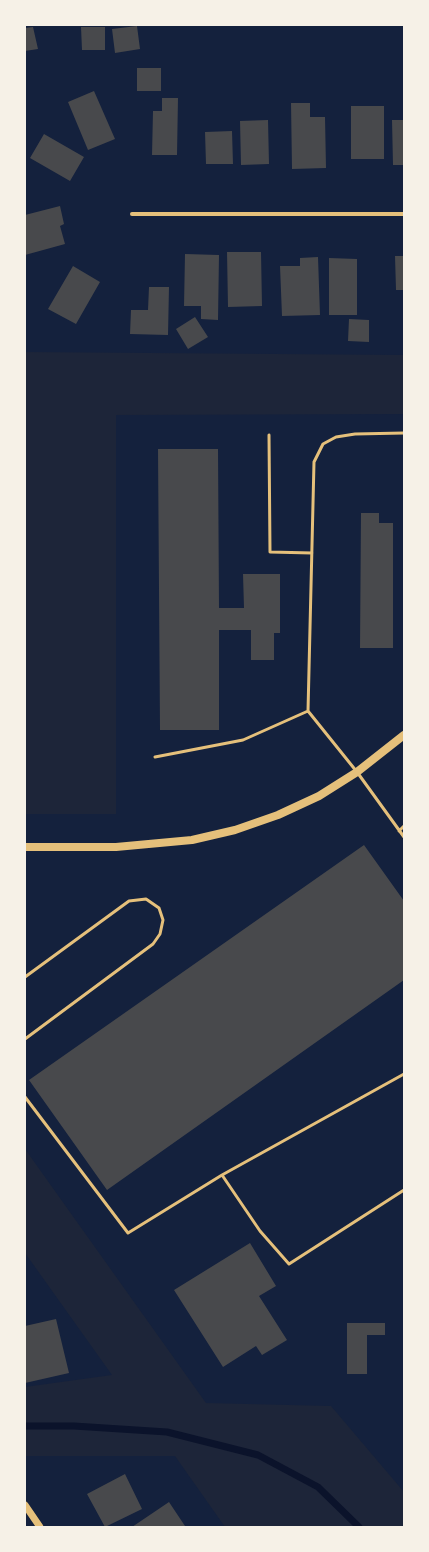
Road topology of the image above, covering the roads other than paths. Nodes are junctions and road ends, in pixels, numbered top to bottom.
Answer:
1 (132, 214) dead end
2 (404, 214) edge
3 (404, 433) edge
4 (269, 435) dead end
5 (312, 553) junction
6 (308, 711) junction
7 (404, 735) edge
8 (155, 757) dead end
9 (357, 772) junction
10 (404, 826) edge
11 (399, 831) junction
12 (404, 837) edge
13 (25, 847) edge
14 (25, 977) edge
15 (25, 1039) edge
16 (404, 1074) edge
17 (25, 1097) edge
18 (222, 1175) junction
19 (404, 1190) edge
20 (25, 1505) edge
21 (40, 1527) edge

1 - 2 street
3 - 5 lane
4 - 5 lane
5 - 6 lane
6 - 8 lane
6 - 9 lane
7 - 9 main road
9 - 11 lane
9 - 13 main road
10 - 11 lane
11 - 12 lane
14 - 15 lane
16 - 18 lane
17 - 18 lane
18 - 19 lane
20 - 21 street

